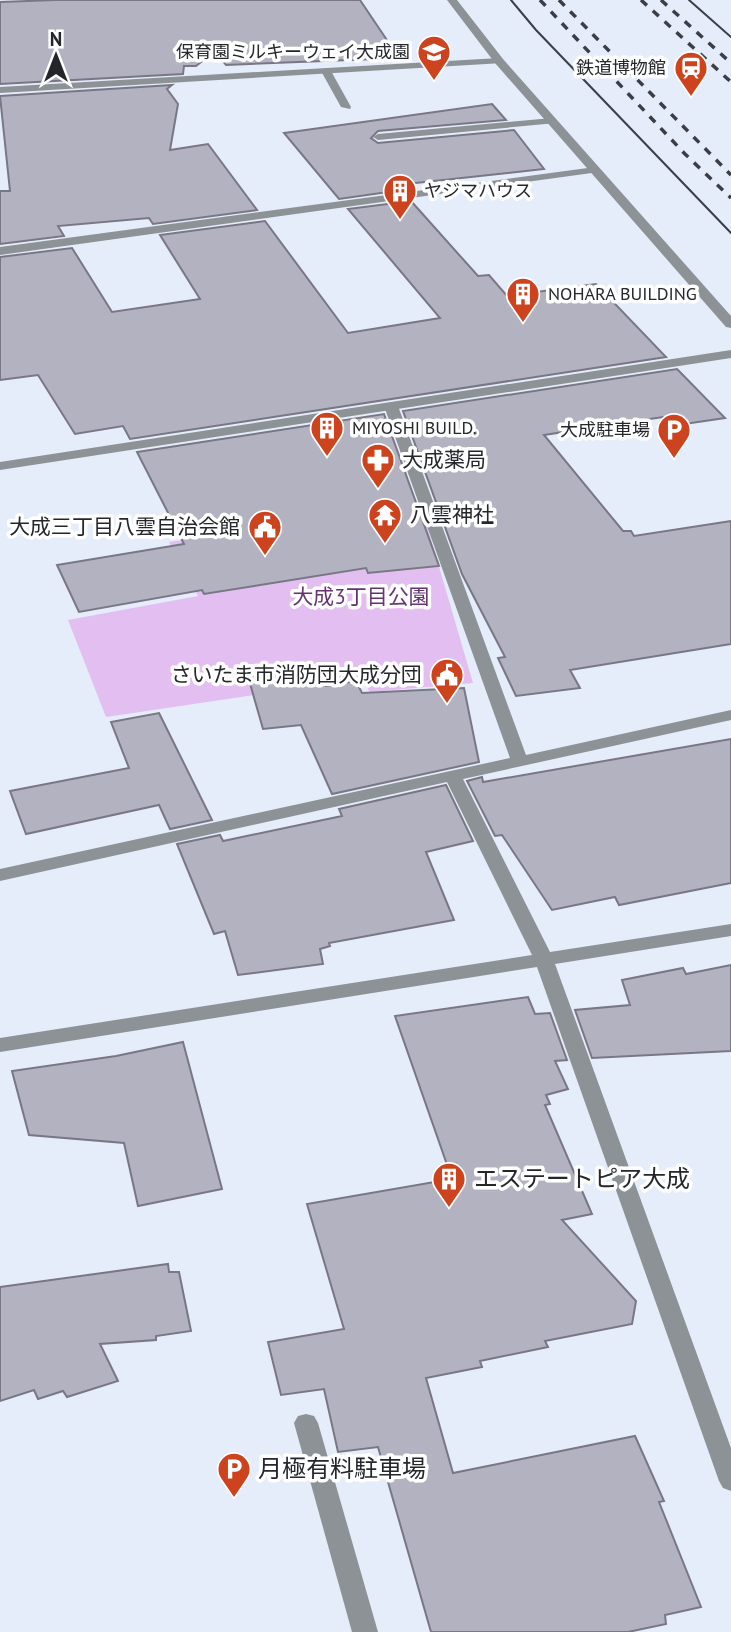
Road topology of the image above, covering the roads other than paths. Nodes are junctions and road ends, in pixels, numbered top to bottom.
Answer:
1 (452, 0) edge
2 (499, 61) junction
3 (326, 71) junction
4 (0, 90) edge
5 (346, 107) dead end
6 (552, 121) junction
7 (378, 137) dead end
8 (594, 170) junction
9 (0, 251) edge
10 (731, 324) edge
11 (731, 354) edge
12 (390, 406) junction
13 (0, 466) edge
14 (731, 715) edge
15 (520, 761) junction
16 (453, 777) junction
17 (0, 875) edge
18 (731, 930) edge
19 (544, 960) junction
20 (0, 1045) edge
21 (306, 1423) dead end
22 (731, 1481) edge
23 (365, 1632) edge

1 - 2 street
2 - 3 street
2 - 6 street
3 - 4 street
3 - 5 street
6 - 7 street
6 - 8 street
8 - 9 street
8 - 10 street
11 - 12 street
12 - 13 street
12 - 15 street
14 - 15 street
15 - 16 street
16 - 17 street
16 - 19 street
18 - 19 street
19 - 20 street
19 - 22 street
21 - 23 street

